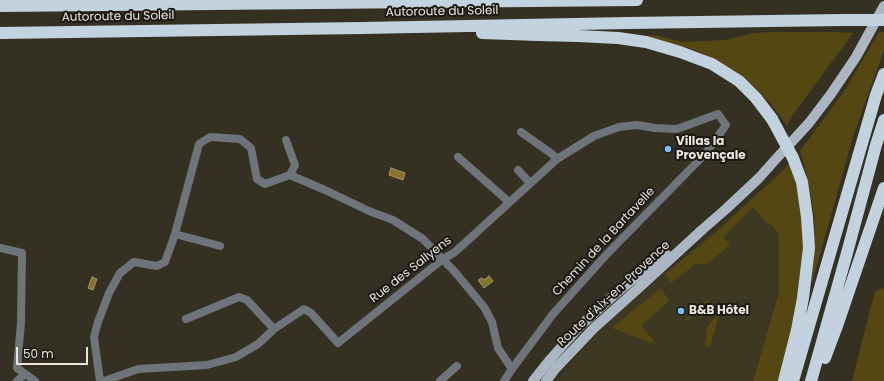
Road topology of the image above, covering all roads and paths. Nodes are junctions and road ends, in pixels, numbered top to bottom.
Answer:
1 (637, 0) edge
2 (0, 6) edge
3 (884, 6) edge
4 (884, 20) edge
5 (362, 28) junction
6 (0, 33) edge
7 (884, 74) edge
8 (884, 120) edge
9 (726, 124) joint
10 (521, 132) dead end
11 (286, 140) dead end
12 (458, 157) dead end
13 (557, 159) junction
14 (518, 170) dead end
15 (290, 175) junction
16 (530, 182) junction
17 (884, 188) edge
18 (509, 202) junction
19 (703, 229) junction
20 (175, 234) junction
21 (220, 246) dead end
22 (0, 248) edge
23 (443, 259) junction
24 (186, 319) dead end
25 (274, 329) junction
26 (457, 366) dead end
27 (512, 369) junction
28 (25, 374) junction
29 (17, 381) edge
30 (35, 381) edge
31 (102, 381) edge
32 (440, 381) edge
33 (504, 381) edge
34 (533, 381) edge
35 (546, 381) edge
36 (784, 381) edge
37 (793, 381) edge
38 (811, 381) edge
39 (816, 381) edge

1 - 2 highway, Autoroute du Soleil
3 - 19 main road, Route d'Aix-en-Provence
4 - 5 highway, Autoroute du Soleil, bridge
5 - 6 highway, Autoroute du Soleil
5 - 36 highway, bridge
7 - 37 highway
8 - 38 highway
9 - 13 street, Rue des Sallyens
9 - 27 street, Chemin de la Bartavelle
10 - 13 street
11 - 15 street
12 - 18 street
13 - 16 street, Rue des Sallyens
14 - 16 street
15 - 20 street
15 - 23 street
16 - 18 street, Rue des Sallyens
17 - 39 highway
18 - 23 street, Rue des Sallyens
19 - 34 main road, Route d'Aix-en-Provence
19 - 35 main road, Route d'Aix-en-Provence
20 - 21 street
20 - 31 street
22 - 28 street
23 - 25 street, Rue des Sallyens
23 - 27 street
24 - 25 street
25 - 31 street, Rue des Sallyens
26 - 32 street
27 - 33 street, Chemin de la Bartavelle
28 - 29 street
28 - 30 street

